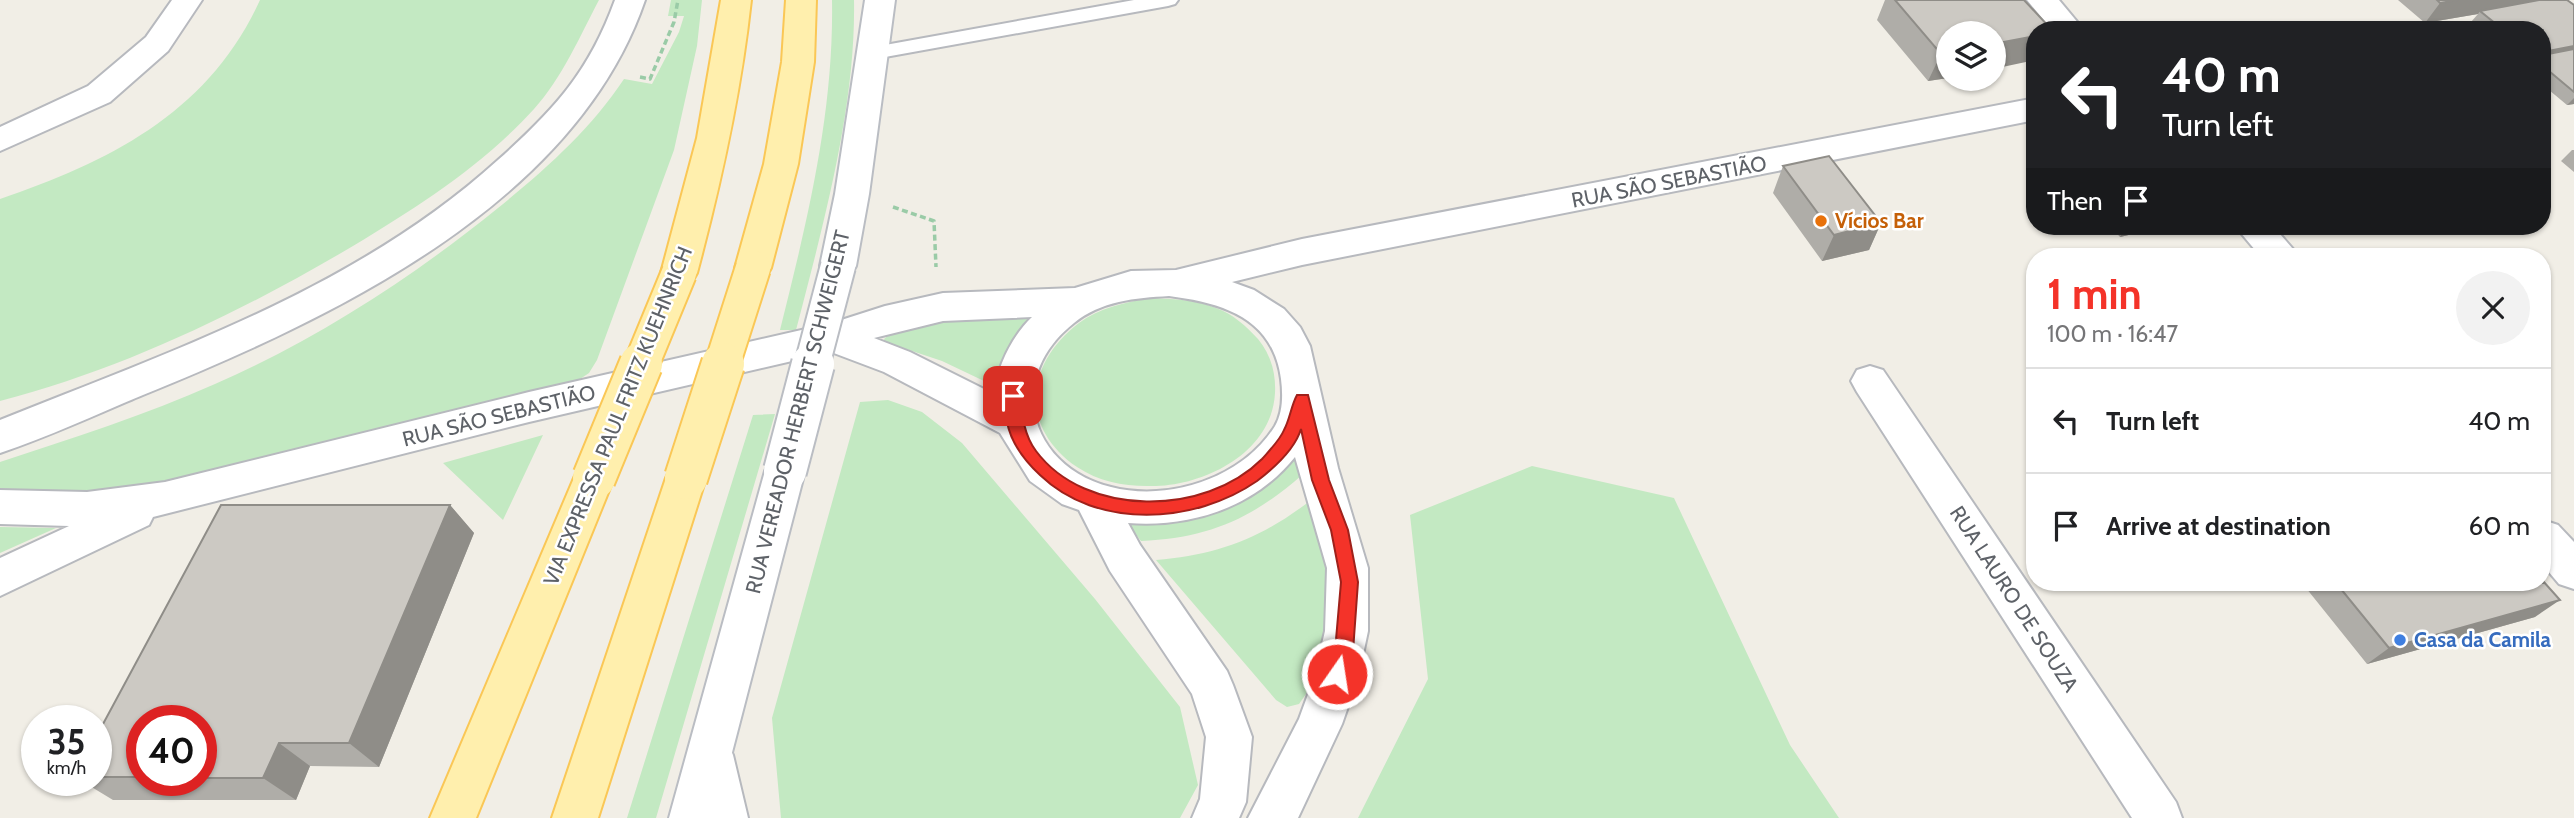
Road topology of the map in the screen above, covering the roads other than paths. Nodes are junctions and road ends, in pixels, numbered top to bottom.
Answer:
1 (187, 0) edge
2 (630, 0) edge
3 (736, 0) edge
4 (801, 0) edge
5 (880, 0) edge
6 (1168, 0) edge
7 (2042, 0) edge
8 (2062, 21) edge
9 (874, 53) junction
10 (2026, 111) edge
11 (0, 140) edge
12 (2261, 235) edge
13 (2273, 248) edge
14 (1302, 252) junction
15 (1182, 282) junction
16 (1080, 302) junction
17 (1271, 319) junction
18 (833, 337) junction
19 (1870, 381) dead end
20 (1302, 399) junction
21 (1015, 423) junction
22 (0, 437) edge
23 (165, 499) junction
24 (1096, 500) junction
25 (0, 507) edge
26 (2551, 546) edge
27 (2574, 571) edge
28 (0, 578) edge
29 (710, 755) junction
30 (453, 818) edge
31 (575, 818) edge
32 (692, 818) edge
33 (725, 818) edge
34 (1215, 818) edge
35 (1271, 818) edge
36 (2159, 818) edge

1 - 11 street
2 - 22 street
3 - 30 main road, VIA EXPRESSA PAUL FRITZ KUEHNRICH, bridge
4 - 31 main road, bridge
5 - 9 street, RUA VEREADOR HERBERT SCHWEIGERT
6 - 9 lane
7 - 8 street
9 - 29 street, RUA VEREADOR HERBERT SCHWEIGERT, bridge
10 - 14 street, RUA SÃO SEBASTIÃO
12 - 13 street
14 - 15 street, RUA SÃO SEBASTIÃO
14 - 17 street
15 - 16 street
15 - 17 street
16 - 18 street, RUA SÃO SEBASTIÃO
16 - 21 street
17 - 20 street
18 - 21 street
18 - 23 street, RUA SÃO SEBASTIÃO
19 - 36 street, RUA LAURO DE SOUZA
20 - 24 street
20 - 35 street
21 - 24 street
23 - 25 street, RUA SÃO SEBASTIÃO
23 - 28 street, RUA SÃO SEBASTIÃO
24 - 34 street
26 - 27 street
29 - 32 street, RUA VEREADOR HERBERT SCHWEIGERT
29 - 33 street

